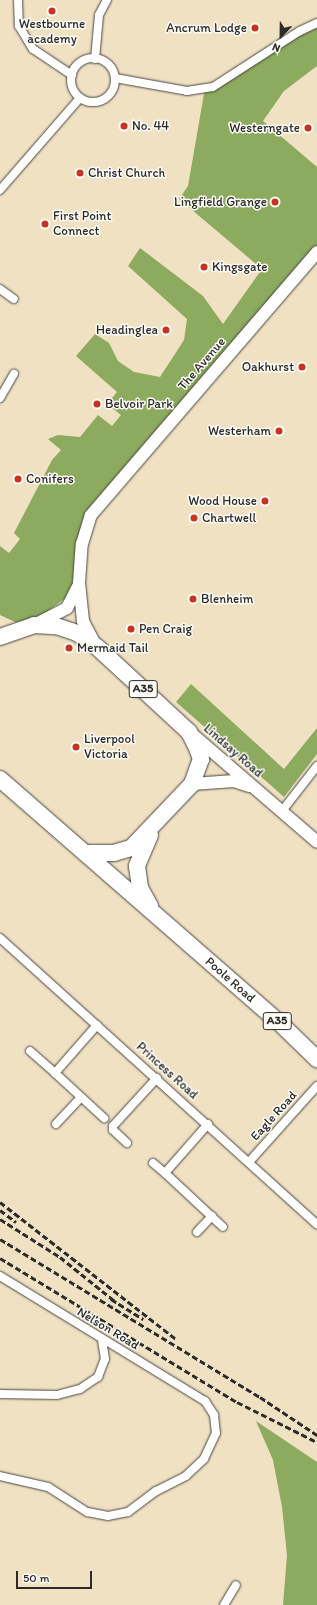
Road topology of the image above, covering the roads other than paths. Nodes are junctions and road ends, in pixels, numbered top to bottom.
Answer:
1 (18, 0) edge
2 (107, 0) edge
3 (317, 24) edge
4 (95, 59) junction
5 (72, 75) junction
6 (115, 78) junction
7 (80, 98) junction
8 (0, 190) edge
9 (317, 252) edge
10 (0, 289) edge
11 (14, 299) dead end
12 (14, 374) dead end
13 (0, 398) edge
14 (79, 583) junction
15 (0, 626) edge
16 (27, 627) junction
17 (0, 636) edge
18 (97, 647) junction
19 (189, 732) junction
20 (317, 766) edge
21 (0, 779) edge
22 (192, 784) junction
23 (0, 785) edge
24 (259, 792) junction
25 (19, 796) junction
26 (282, 811) junction
27 (155, 824) junction
28 (317, 842) edge
29 (85, 853) junction
30 (159, 919) junction
31 (0, 938) edge
32 (97, 1025) junction
33 (30, 1051) dead end
34 (317, 1059) edge
35 (55, 1073) junction
36 (157, 1078) junction
37 (317, 1086) edge
38 (80, 1098) junction
39 (104, 1118) dead end
40 (56, 1124) dead end
41 (208, 1124) junction
42 (127, 1143) dead end
43 (249, 1162) junction
44 (153, 1163) dead end
45 (165, 1173) junction
46 (212, 1216) junction
47 (317, 1224) edge
48 (223, 1227) dead end
49 (197, 1232) dead end
50 (0, 1276) edge
51 (102, 1340) junction
52 (0, 1394) edge
53 (0, 1476) edge
54 (236, 1585) dead end
55 (224, 1605) edge

1 - 5 street
2 - 4 street
3 - 6 street
4 - 5 street
4 - 6 street
5 - 7 street
6 - 7 street
7 - 8 street
9 - 14 main road, The Avenue
10 - 11 street
12 - 13 street
14 - 16 main road, The Avenue
14 - 18 main road, The Avenue
15 - 16 main road
16 - 17 highway, A35
16 - 18 highway, A35
18 - 19 highway, A35
19 - 22 highway, A35
19 - 24 main road, Lindsay Road
20 - 26 street
21 - 25 highway, A35
22 - 24 main road, Lindsay Road
22 - 27 highway, A35
23 - 25 highway
24 - 26 main road, Lindsay Road
25 - 29 highway, A35
26 - 28 main road, Lindsay Road
27 - 29 highway, A35
27 - 30 highway, Poole Road / A35
29 - 30 highway, Poole Road / A35
30 - 34 highway, Poole Road / A35
31 - 32 street, Princess Road
32 - 35 street
32 - 36 street, Princess Road
33 - 35 street
35 - 38 street
36 - 41 street, Princess Road
36 - 42 street
37 - 43 street, Eagle Road
38 - 39 street
38 - 40 street
41 - 43 street, Princess Road
41 - 45 street
43 - 47 street, Princess Road
44 - 45 street
45 - 46 street
46 - 48 street
46 - 49 street
50 - 51 street, Nelson Road
51 - 52 street
51 - 53 street, Nelson Road
54 - 55 street

